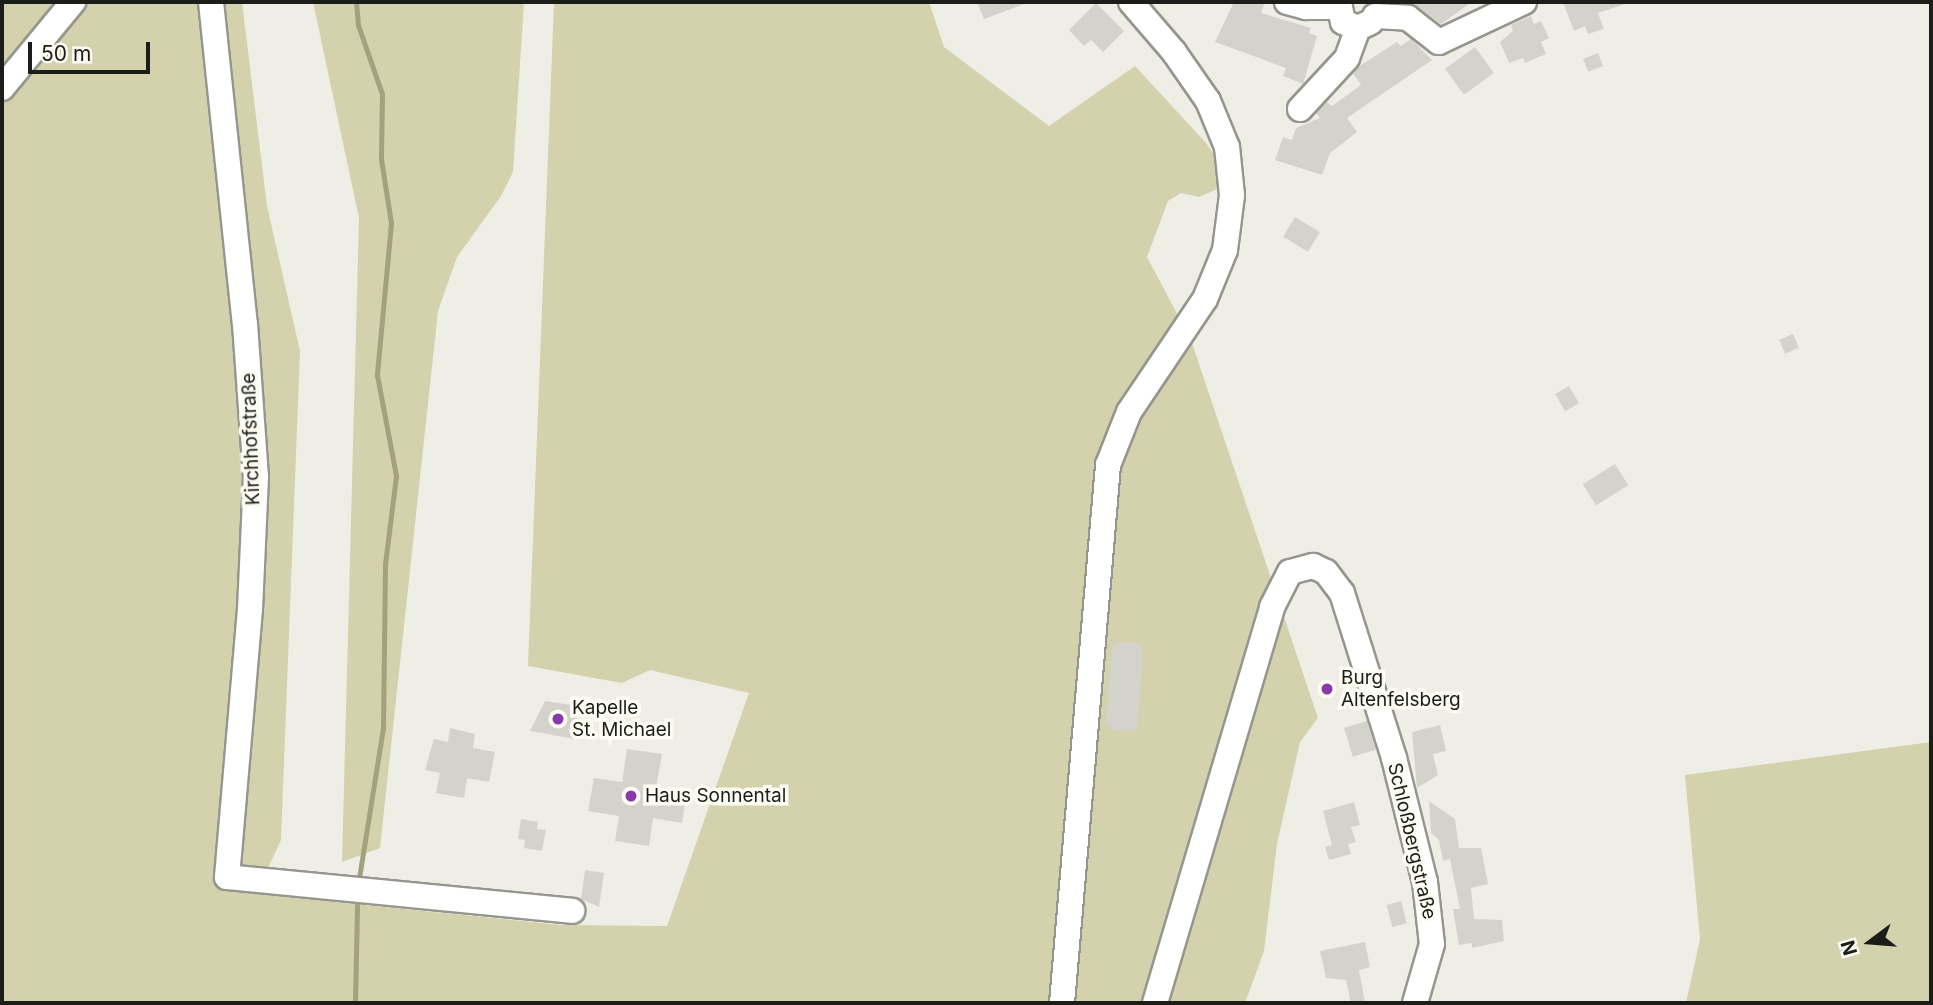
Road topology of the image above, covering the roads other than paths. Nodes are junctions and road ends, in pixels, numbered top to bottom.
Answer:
1 (73, 2) edge
2 (211, 2) edge
3 (1130, 2) edge
4 (1287, 2) edge
5 (1524, 2) edge
6 (1338, 4) edge
7 (1369, 15) edge
8 (2, 88) edge
9 (1300, 109) dead end
10 (572, 911) dead end
11 (1062, 1003) edge
12 (1155, 1003) edge
13 (1415, 1003) edge

1 - 8 street
2 - 10 street, Kirchhofstraße
3 - 11 street
4 - 6 street
5 - 7 street
6 - 7 street
7 - 9 street
12 - 13 street, Schloßbergstraße

